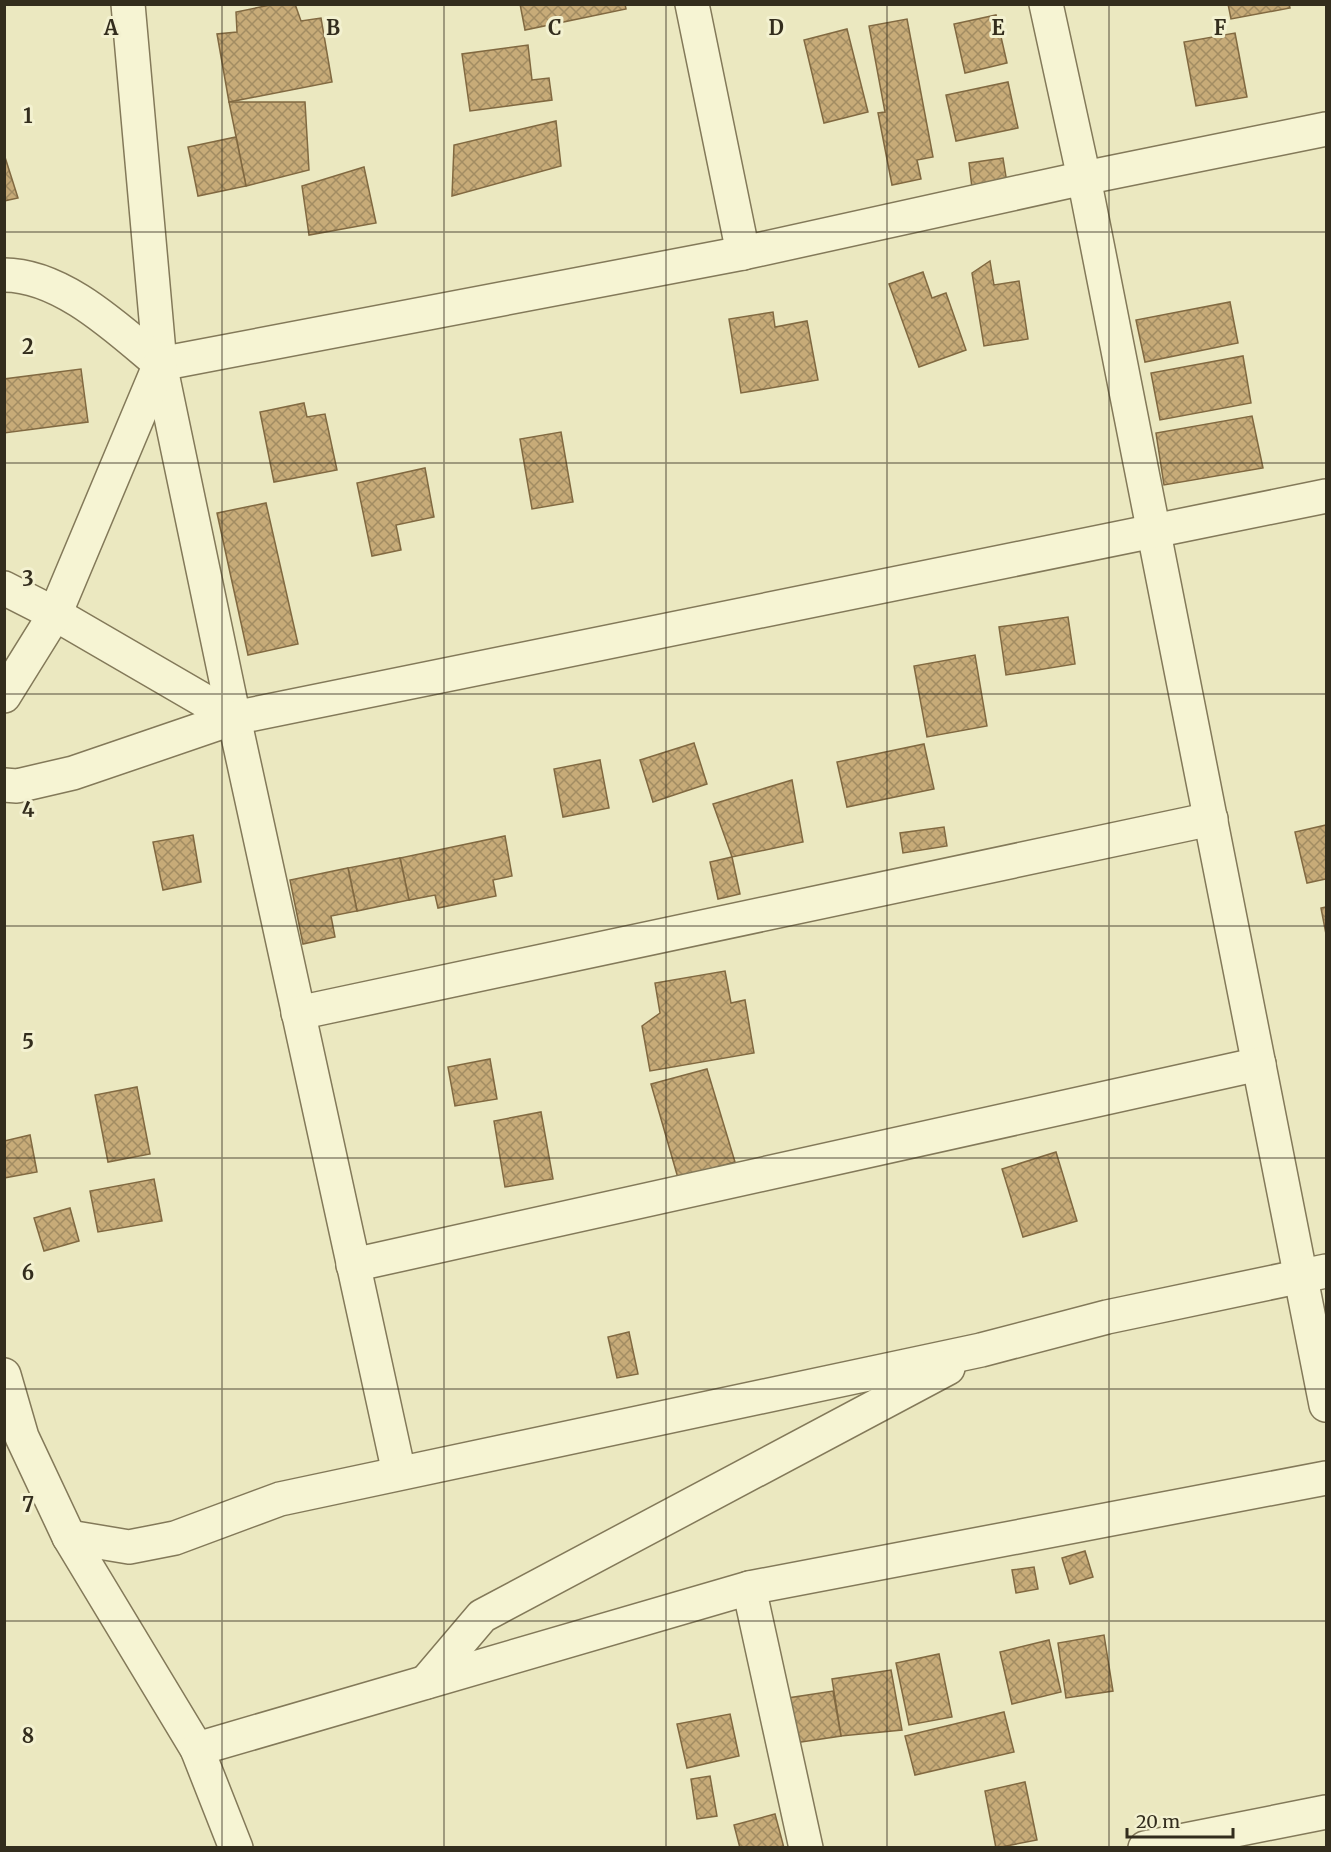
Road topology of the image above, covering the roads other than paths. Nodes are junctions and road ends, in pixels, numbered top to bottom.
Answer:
1 (128, 4) edge
2 (692, 4) edge
3 (1046, 4) edge
4 (1326, 129) edge
5 (1084, 177) junction
6 (743, 253) junction
7 (4, 275) edge
8 (160, 364) junction
9 (1326, 496) edge
10 (1154, 531) junction
11 (4, 588) edge
12 (55, 614) junction
13 (4, 696) edge
14 (234, 718) junction
15 (4, 784) edge
16 (1211, 819) junction
17 (298, 1013) junction
18 (1259, 1064) junction
19 (353, 1265) junction
20 (1314, 1274) edge
21 (981, 1350) junction
22 (4, 1375) edge
23 (1326, 1405) edge
24 (399, 1473) junction
25 (1326, 1478) edge
26 (69, 1537) junction
27 (749, 1588) junction
28 (426, 1682) junction
29 (197, 1749) junction
30 (1326, 1812) edge
31 (236, 1848) edge
32 (806, 1848) edge
33 (1145, 1848) edge

1 - 8 street
2 - 6 street
3 - 5 street
4 - 5 street
5 - 6 street
5 - 10 street
6 - 8 street
7 - 8 street
8 - 12 street
8 - 14 street
9 - 10 street
10 - 14 street
10 - 16 street
11 - 12 street
12 - 13 street
12 - 14 street
14 - 15 street
14 - 17 street
16 - 17 street
16 - 18 street
17 - 19 street
18 - 19 street
18 - 20 street
19 - 24 street
20 - 21 street
20 - 23 street
21 - 24 street
21 - 28 street
22 - 26 street
24 - 26 street
25 - 27 street
26 - 29 street
27 - 28 street
27 - 32 street
28 - 29 street
29 - 31 street
30 - 33 street

